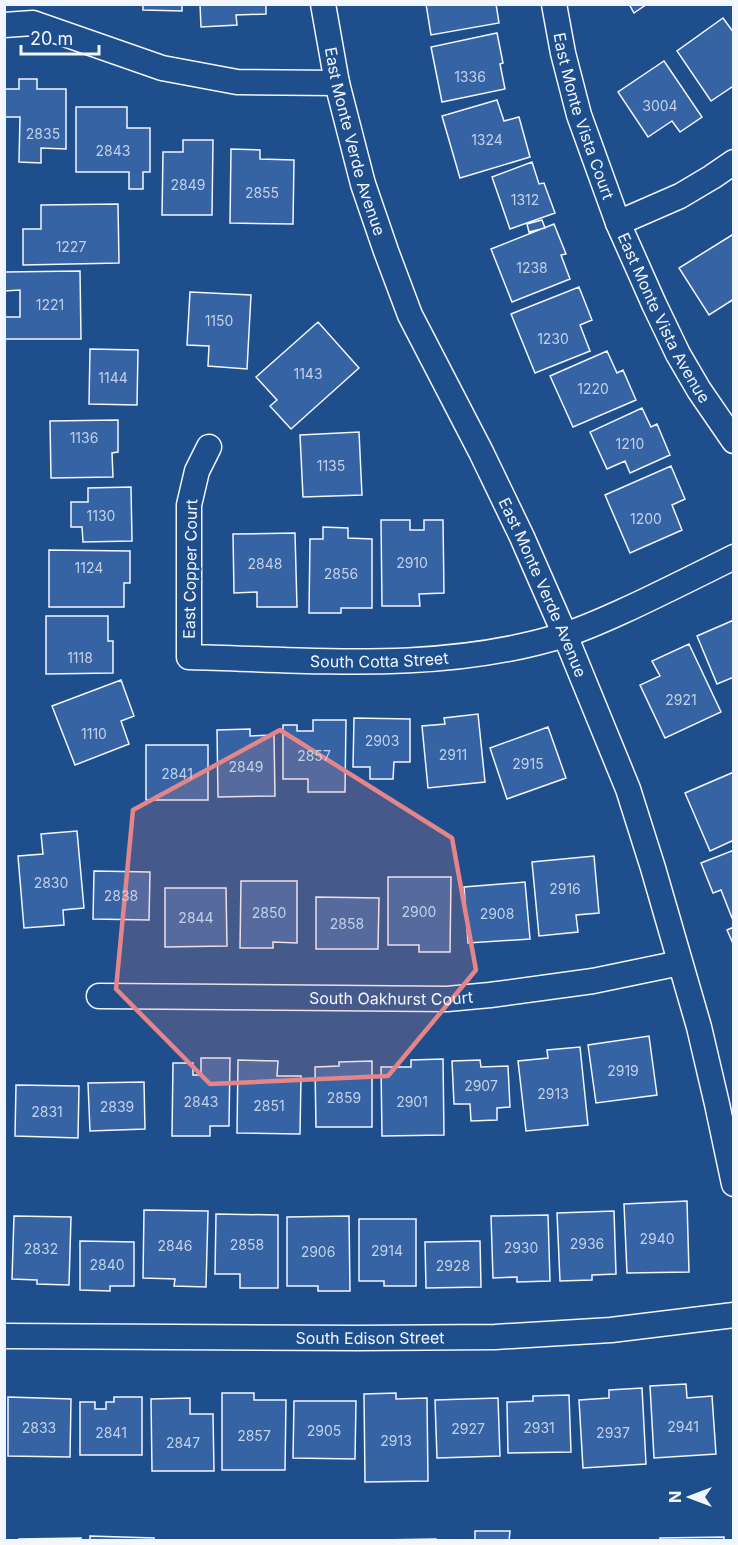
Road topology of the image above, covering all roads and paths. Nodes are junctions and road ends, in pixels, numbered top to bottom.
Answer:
1 (322, 4) edge
2 (554, 4) edge
3 (4, 25) edge
4 (337, 83) junction
5 (734, 162) edge
6 (618, 223) junction
7 (734, 441) edge
8 (208, 447) dead end
9 (734, 556) edge
10 (565, 635) junction
11 (189, 657) joint
12 (680, 963) junction
13 (99, 996) dead end
14 (734, 1184) edge
15 (734, 1315) edge
16 (4, 1336) edge

1 - 4 street, East Monte Verde Avenue
2 - 6 street, East Monte Vista Court
3 - 4 street
4 - 10 street, East Monte Verde Avenue
5 - 6 street
6 - 7 street, East Monte Vista Avenue
8 - 11 street, East Copper Court
9 - 10 street, South Cotta Street
10 - 11 street, South Cotta Street
10 - 12 street, East Monte Verde Avenue
12 - 13 street, South Oakhurst Court
12 - 14 street, East Monte Verde Avenue
15 - 16 street, South Edison Street

